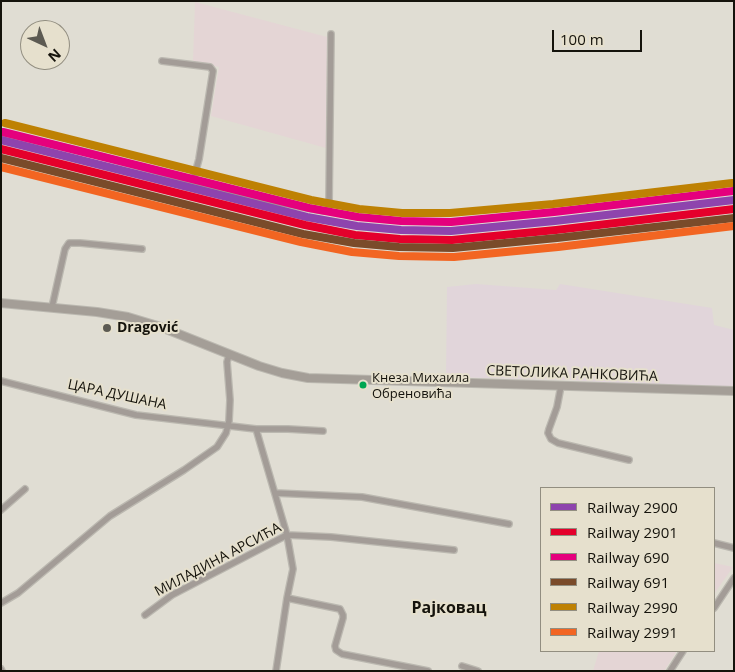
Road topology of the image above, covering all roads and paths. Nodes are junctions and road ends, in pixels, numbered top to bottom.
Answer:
1 (331, 34) dead end
2 (162, 61) dead end
3 (1, 133) edge
4 (192, 181) junction
5 (142, 249) dead end
6 (1, 303) edge
7 (52, 307) junction
8 (229, 355) junction
9 (1, 381) edge
10 (562, 386) junction
11 (734, 391) edge
12 (228, 426) junction
13 (256, 430) junction
14 (323, 431) dead end
15 (629, 460) dead end
16 (25, 489) dead end
17 (275, 493) junction
18 (1, 510) edge
19 (509, 524) dead end
20 (287, 535) junction
21 (715, 543) edge
22 (734, 548) edge
23 (454, 550) dead end
24 (734, 578) edge
25 (287, 598) junction
26 (1, 603) edge
27 (715, 606) edge
28 (145, 615) dead end
29 (682, 652) edge
30 (462, 666) dead end
31 (276, 671) edge
32 (428, 671) edge
33 (478, 671) edge
34 (670, 671) edge

1 - 4 street
2 - 4 street
3 - 4 street
5 - 7 street
6 - 7 main road, СВЕТОЛИКА РАНКОВИЋА
7 - 8 main road, СВЕТОЛИКА РАНКОВИЋА
8 - 10 main road, СВЕТОЛИКА РАНКОВИЋА
8 - 12 street
9 - 12 street, ЦАРА ДУШАНА
10 - 11 main road, СВЕТОЛИКА РАНКОВИЋА
10 - 15 street
12 - 13 street, ЦАРА ДУШАНА
12 - 26 street
13 - 14 street, ЦАРА ДУШАНА
13 - 17 street
16 - 18 street
17 - 19 street
17 - 20 street
20 - 23 street, МИЛАДИНА АРСИЋА
20 - 25 street
20 - 28 street, МИЛАДИНА АРСИЋА
21 - 22 street
24 - 27 street
25 - 31 street
25 - 32 street
29 - 34 street
30 - 33 street

